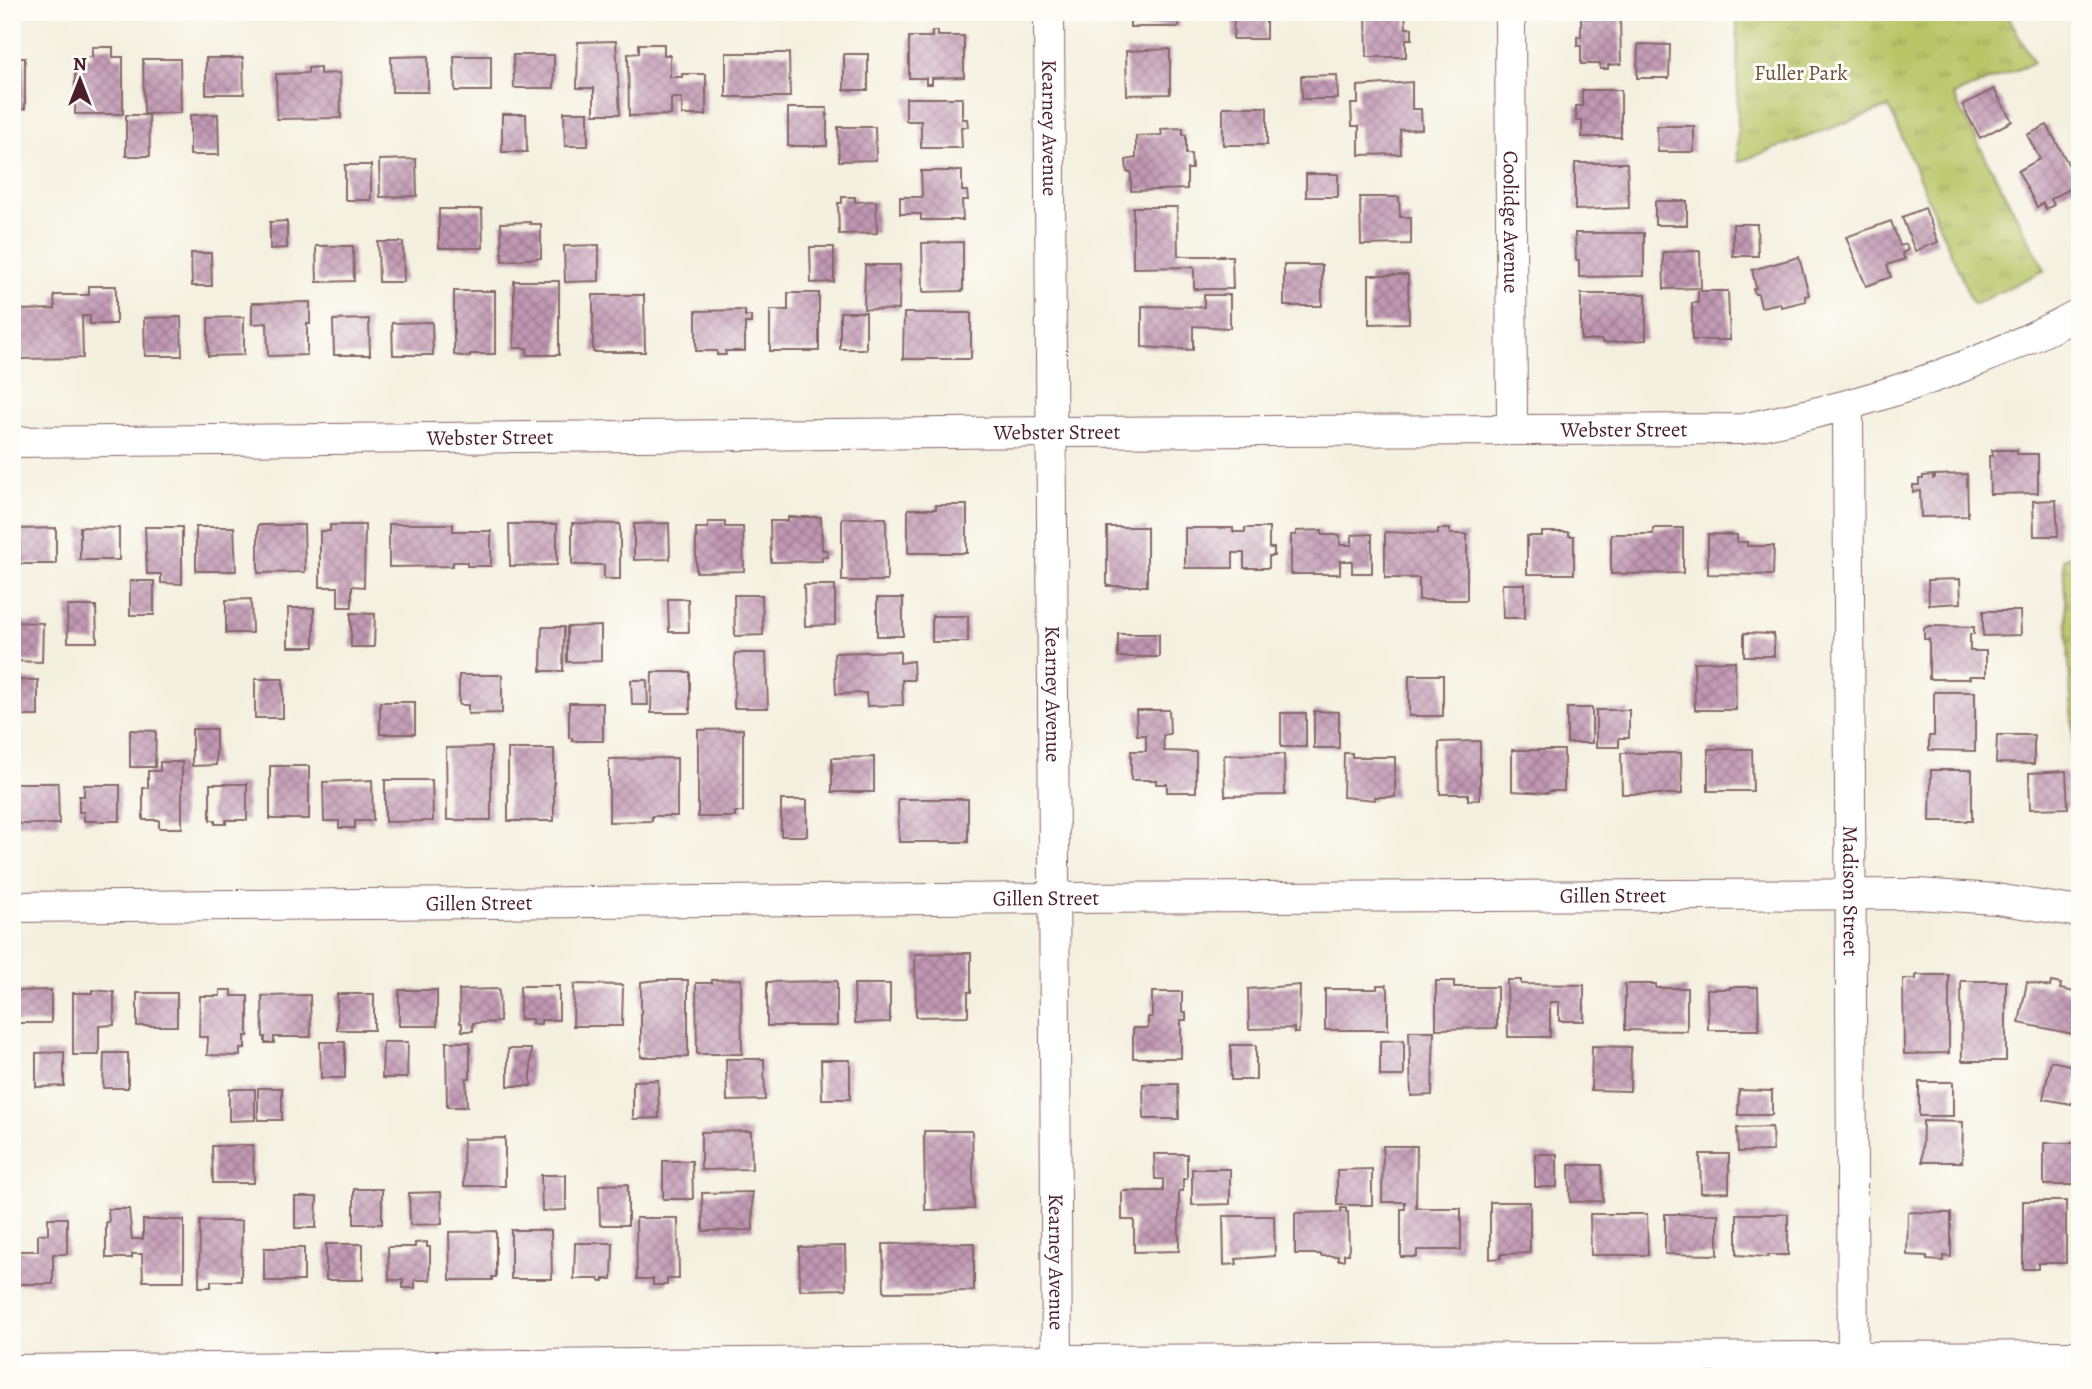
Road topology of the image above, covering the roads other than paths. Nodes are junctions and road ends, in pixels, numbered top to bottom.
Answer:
1 (1049, 12) edge
2 (1510, 12) edge
3 (2080, 313) edge
4 (1848, 405) junction
5 (1512, 430) junction
6 (1051, 432) junction
7 (12, 442) edge
8 (1851, 895) junction
9 (1054, 898) junction
10 (12, 907) edge
11 (2080, 912) edge
12 (2080, 1356) edge
13 (1853, 1367) edge
14 (1057, 1368) edge
15 (12, 1370) edge

1 - 6 street, Kearney Avenue
2 - 5 street, Coolidge Avenue
3 - 4 street, Webster Street
4 - 5 street, Webster Street
4 - 8 street, Madison Street
5 - 6 street, Webster Street
6 - 7 street, Webster Street
6 - 9 street, Kearney Avenue
8 - 9 street, Gillen Street
8 - 11 street, Gillen Street
8 - 13 street, Madison Street
9 - 10 street, Gillen Street
9 - 14 street, Kearney Avenue
12 - 13 street
13 - 14 street
14 - 15 street

